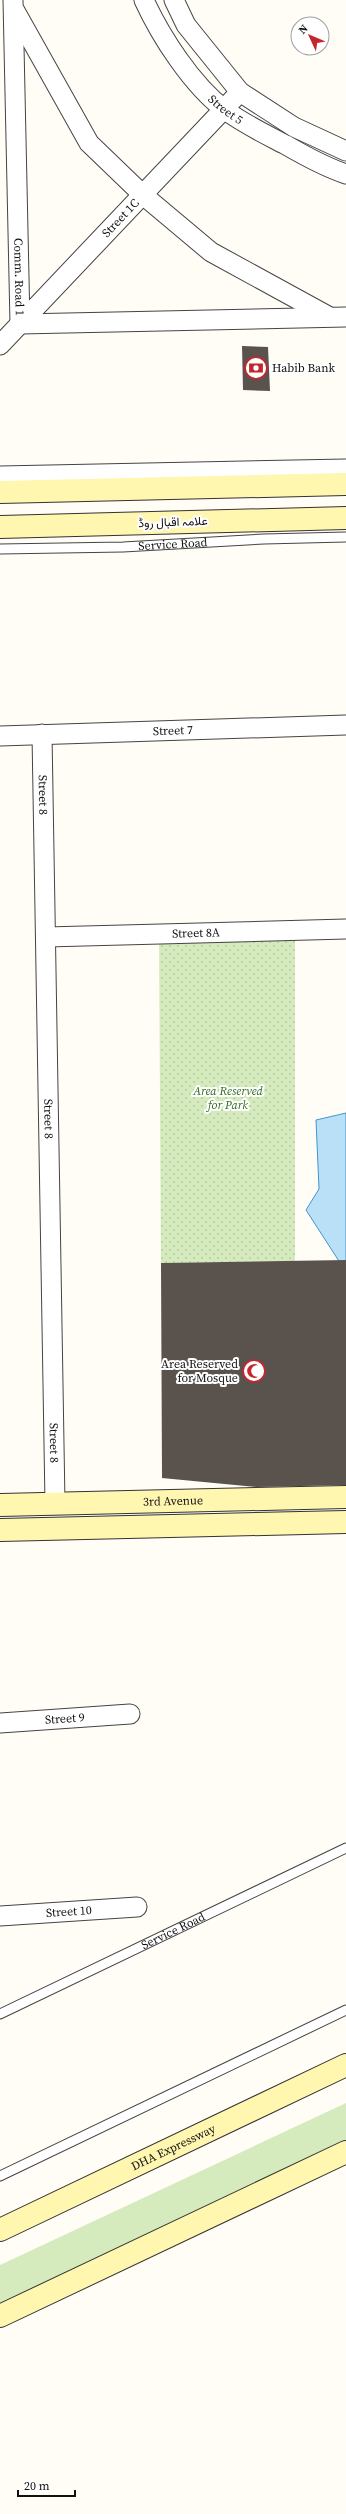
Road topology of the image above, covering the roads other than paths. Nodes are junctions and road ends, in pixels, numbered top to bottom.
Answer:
1 (144, 0) edge
2 (174, 0) edge
3 (13, 4) edge
4 (240, 92) junction
5 (224, 109) junction
6 (346, 151) edge
7 (346, 174) edge
8 (143, 195) junction
9 (338, 317) edge
10 (20, 324) junction
11 (0, 345) edge
12 (346, 469) edge
13 (0, 476) edge
14 (346, 484) edge
15 (0, 492) edge
16 (346, 518) edge
17 (0, 527) edge
18 (346, 537) edge
19 (0, 549) edge
20 (346, 725) edge
21 (42, 734) junction
22 (0, 736) edge
23 (346, 930) edge
24 (46, 937) junction
25 (346, 1497) edge
26 (55, 1503) junction
27 (0, 1505) edge
28 (346, 1522) edge
29 (0, 1530) edge
30 (130, 1714) dead end
31 (0, 1723) edge
32 (346, 1848) edge
33 (137, 1907) dead end
34 (0, 1916) edge
35 (346, 2010) edge
36 (0, 2014) edge
37 (346, 2065) edge
38 (346, 2152) edge
39 (0, 2176) edge
40 (0, 2230) edge
41 (0, 2316) edge

1 - 5 street, Street 5
2 - 4 street, Street 5
3 - 8 street
3 - 10 street, Comm. Road 1
4 - 5 street, Street 1C
4 - 6 street, Street 5
5 - 7 street, Street 5
5 - 8 street, Street 1C
8 - 9 street
8 - 10 street, Street 1C
9 - 10 street, Comm. Road 1
10 - 11 street, Street 1C
12 - 13 street
14 - 15 main road
16 - 17 main road, علامہ اقبال روڈ
18 - 19 lane, Service Road
20 - 21 street, Street 7
21 - 22 street, Street 7
21 - 24 street, Street 8
23 - 24 street, Street 8A
24 - 26 street, Street 8
25 - 26 main road, 3rd Avenue
26 - 27 main road, 3rd Avenue
28 - 29 main road, 3rd Avenue
30 - 31 street, Street 9
32 - 36 lane, Service Road
33 - 34 street, Street 10
35 - 39 lane
37 - 40 main road, DHA Expressway
38 - 41 main road

